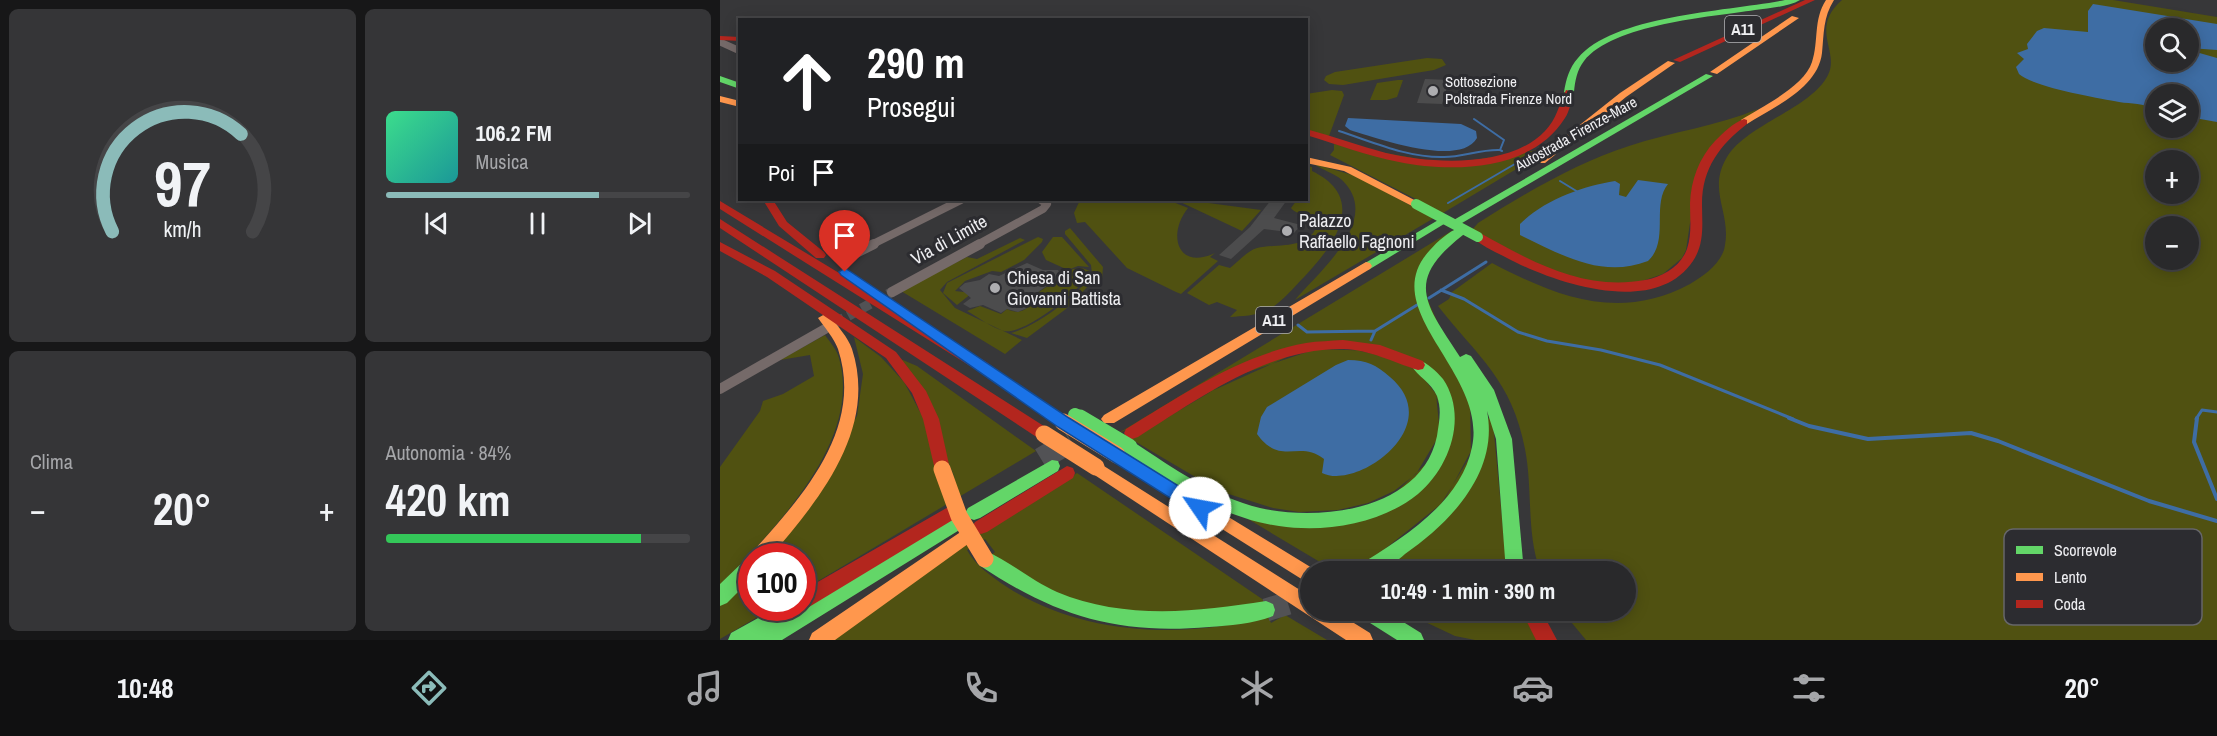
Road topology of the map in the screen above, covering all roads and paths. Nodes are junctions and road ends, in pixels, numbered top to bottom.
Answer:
1 (1796, 0) edge
2 (1811, 0) edge
3 (1821, 0) edge
4 (1830, 0) edge
5 (727, 37) edge
6 (738, 49) edge
7 (720, 79) edge
8 (738, 85) edge
9 (720, 99) edge
10 (738, 104) edge
11 (1308, 134) edge
12 (1308, 135) edge
13 (1308, 158) edge
14 (1308, 159) edge
15 (768, 201) edge
16 (960, 201) edge
17 (1042, 201) edge
18 (720, 204) edge
19 (720, 223) edge
20 (1457, 226) junction
21 (720, 233) edge
22 (720, 246) edge
23 (756, 246) junction
24 (854, 254) dead end
25 (720, 257) edge
26 (783, 284) junction
27 (892, 292) tunnel mouth
28 (812, 303) junction
29 (1429, 318) junction
30 (917, 324) junction
31 (825, 328) tunnel mouth
32 (720, 389) edge
33 (1114, 422) dead end
34 (1132, 433) dead end
35 (1123, 451) junction
36 (1047, 463) tunnel mouth
37 (1066, 473) dead end
38 (972, 507) dead end
39 (981, 527) dead end
40 (962, 539) dead end
41 (771, 543) edge
42 (1381, 561) edge
43 (1513, 561) edge
44 (1300, 570) edge
45 (738, 579) edge
46 (816, 593) edge
47 (720, 597) edge
48 (1300, 600) edge
49 (816, 607) edge
50 (1266, 610) tunnel mouth
51 (770, 621) edge
52 (794, 621) edge
53 (1333, 621) edge
54 (1384, 621) edge
55 (1536, 621) edge
56 (738, 640) edge
57 (765, 640) edge
58 (819, 640) edge
59 (1363, 640) edge
60 (1414, 640) edge
61 (1547, 640) edge

1 - 11 highway
2 - 20 highway, Autostrada Firenze-Mare / A11
3 - 20 highway, Autostrada Firenze-Mare / A11
4 - 20 highway
5 - 6 street
7 - 8 highway
9 - 10 highway
12 - 13 highway
14 - 20 highway, bridge
15 - 30 highway
16 - 24 street, Via di Limite
17 - 27 street, Via di Limite
18 - 30 highway
19 - 23 highway
20 - 29 highway
20 - 33 highway, Autostrada Firenze-Mare / A11
21 - 23 highway
22 - 26 highway
23 - 48 highway, bridge
25 - 26 highway
26 - 28 highway
28 - 41 highway
28 - 50 highway, bridge
29 - 42 highway
29 - 43 highway
30 - 35 highway, bridge
31 - 32 street
34 - 35 highway
35 - 44 highway
36 - 38 highway
37 - 39 highway
40 - 58 highway
45 - 47 highway
46 - 49 highway
51 - 56 highway
52 - 57 highway
53 - 59 highway
54 - 60 highway
55 - 61 highway

